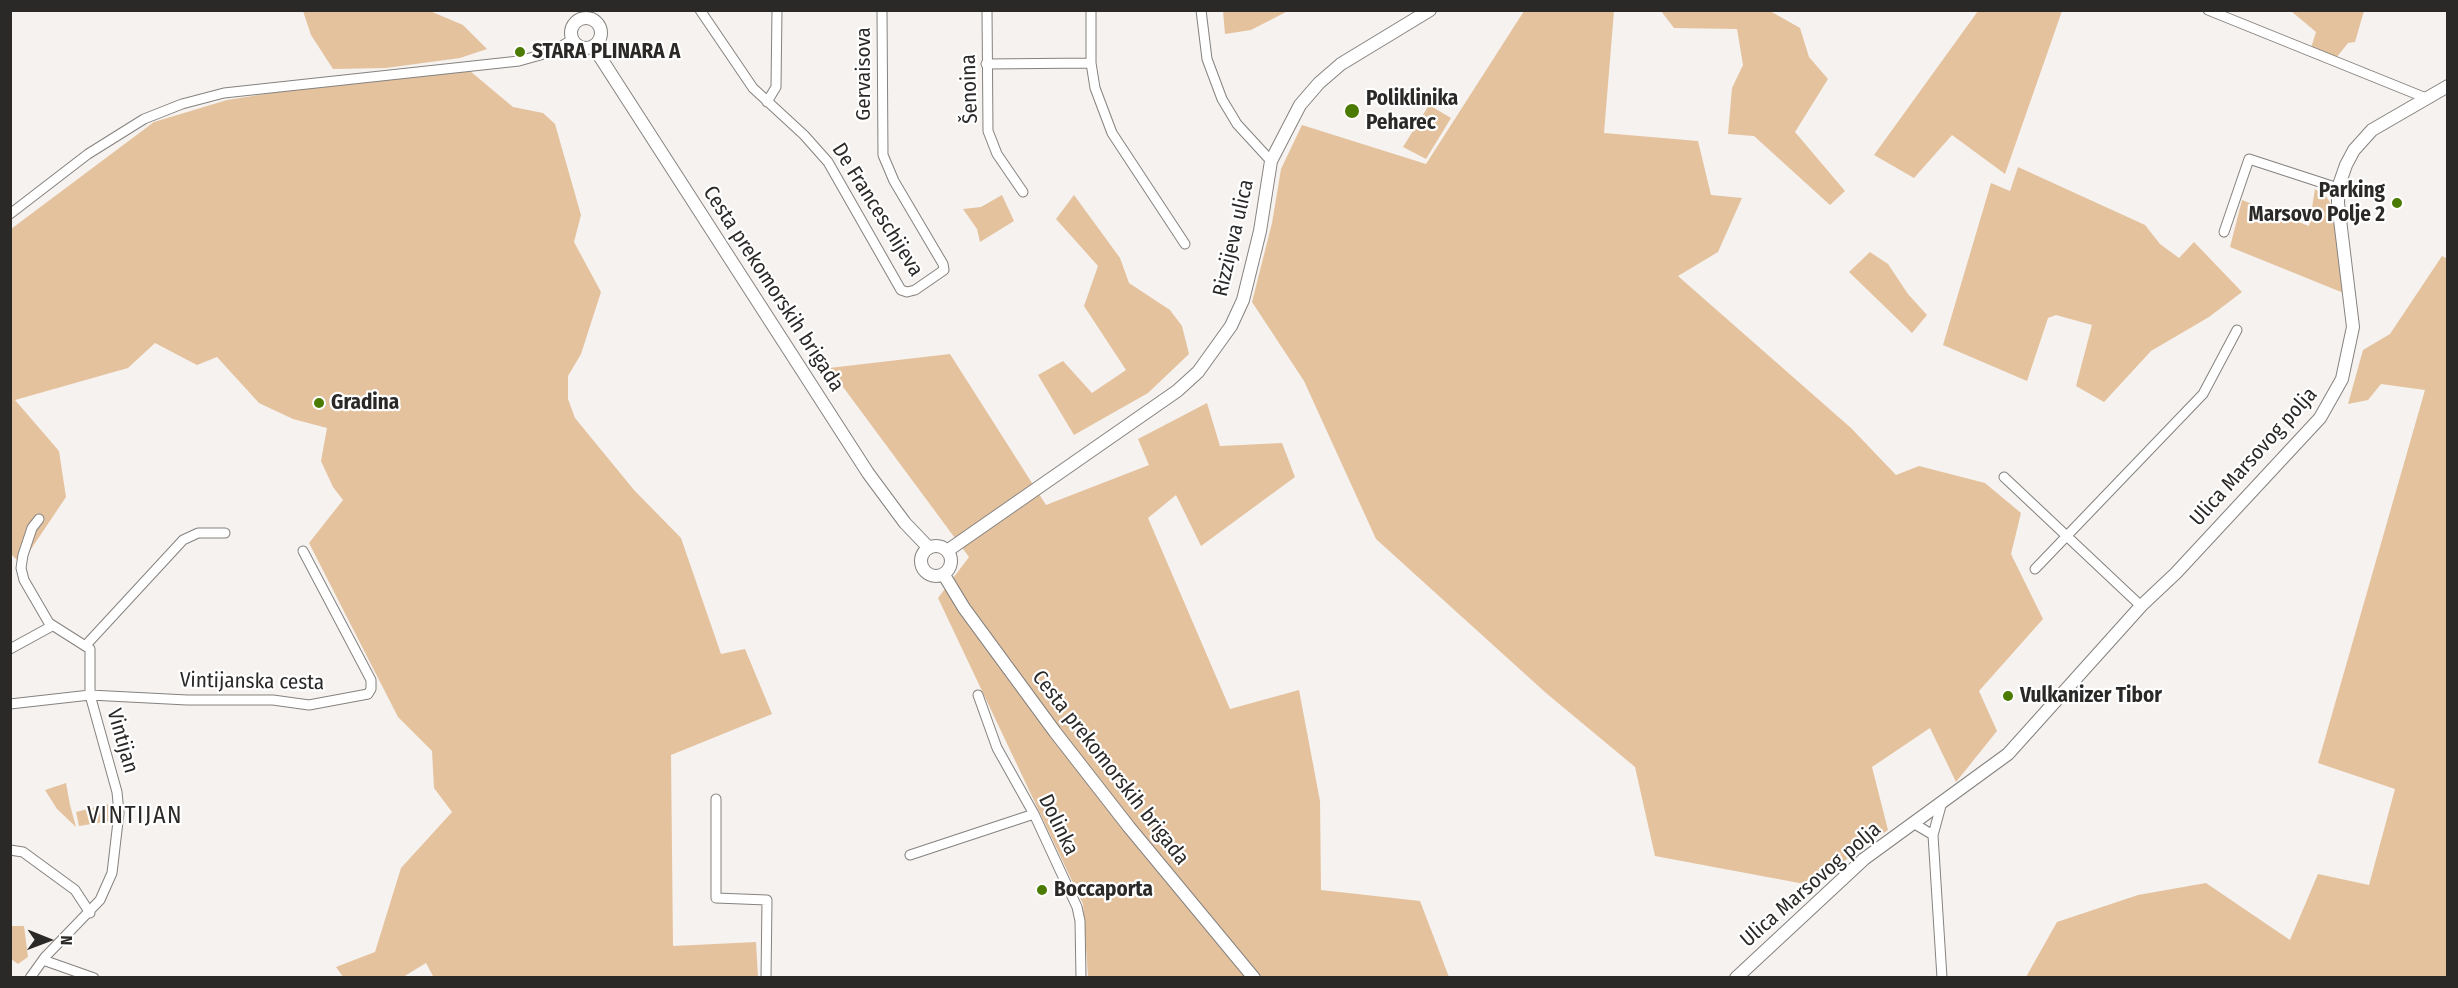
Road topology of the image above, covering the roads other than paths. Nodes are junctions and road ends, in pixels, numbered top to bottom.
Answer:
1 (700, 10) edge
2 (777, 10) edge
3 (882, 10) edge
4 (987, 10) edge
5 (1091, 10) edge
6 (1201, 10) edge
7 (1430, 10) edge
8 (2208, 10) edge
9 (575, 15) edge
10 (572, 40) junction
11 (593, 46) junction
12 (1091, 63) junction
13 (986, 64) junction
14 (2448, 86) edge
15 (2426, 98) junction
16 (767, 102) junction
17 (1271, 161) junction
18 (2338, 188) junction
19 (1023, 192) dead end
20 (10, 214) edge
21 (2224, 232) dead end
22 (1185, 244) dead end
23 (907, 292) joint
24 (2237, 330) dead end
25 (2004, 477) dead end
26 (39, 519) dead end
27 (225, 533) dead end
28 (2066, 535) junction
29 (929, 548) junction
30 (303, 551) dead end
31 (947, 551) junction
32 (2035, 569) dead end
33 (944, 575) junction
34 (2141, 606) junction
35 (52, 626) junction
36 (87, 645) junction
37 (10, 649) edge
38 (90, 695) junction
39 (978, 695) dead end
40 (10, 704) edge
41 (716, 799) dead end
42 (1942, 802) junction
43 (1034, 814) junction
44 (1913, 823) junction
45 (1933, 835) junction
46 (10, 850) edge
47 (910, 855) dead end
48 (90, 913) junction
49 (43, 960) junction
50 (30, 978) edge
51 (94, 978) edge
52 (766, 978) edge
53 (1081, 978) edge
54 (1254, 978) edge
55 (1736, 978) edge
56 (1942, 978) edge

1 - 16 street, De Franceschijeva
2 - 16 street
3 - 23 street, Gervaisova
4 - 13 street, Šenoina
5 - 12 street
6 - 17 street
7 - 17 main road, Rizzijeva ulica
8 - 15 street
9 - 10 main road
9 - 11 main road
10 - 11 main road
10 - 20 street
11 - 29 main road, Cesta prekomorskih brigada
12 - 13 street
12 - 22 street
13 - 19 street, Šenoina
14 - 15 main road, Ulica Marsovog polja
15 - 18 main road, Ulica Marsovog polja
16 - 23 street, De Franceschijeva
17 - 31 main road, Rizzijeva ulica
18 - 21 street
18 - 34 main road, Ulica Marsovog polja
24 - 28 street
25 - 28 street
26 - 35 street
27 - 36 street
28 - 32 street
28 - 34 street
29 - 31 main road
29 - 33 main road
30 - 38 street, Vintijanska cesta
31 - 33 main road
33 - 54 main road, Cesta prekomorskih brigada
34 - 42 main road, Ulica Marsovog polja
35 - 36 street
35 - 37 street
36 - 38 street, Vintijan
38 - 40 street, Vintijanska cesta
38 - 48 street, Vintijan
39 - 43 street, Dolinka
41 - 52 street
42 - 44 main road, Ulica Marsovog polja
42 - 45 street
43 - 47 street
43 - 53 street, Dolinka
44 - 45 street, Ulica Marsovog polja
44 - 55 main road, Ulica Marsovog polja
45 - 56 street
46 - 48 street
48 - 49 street, Vintijan
49 - 50 street, Vintijan
49 - 51 street

